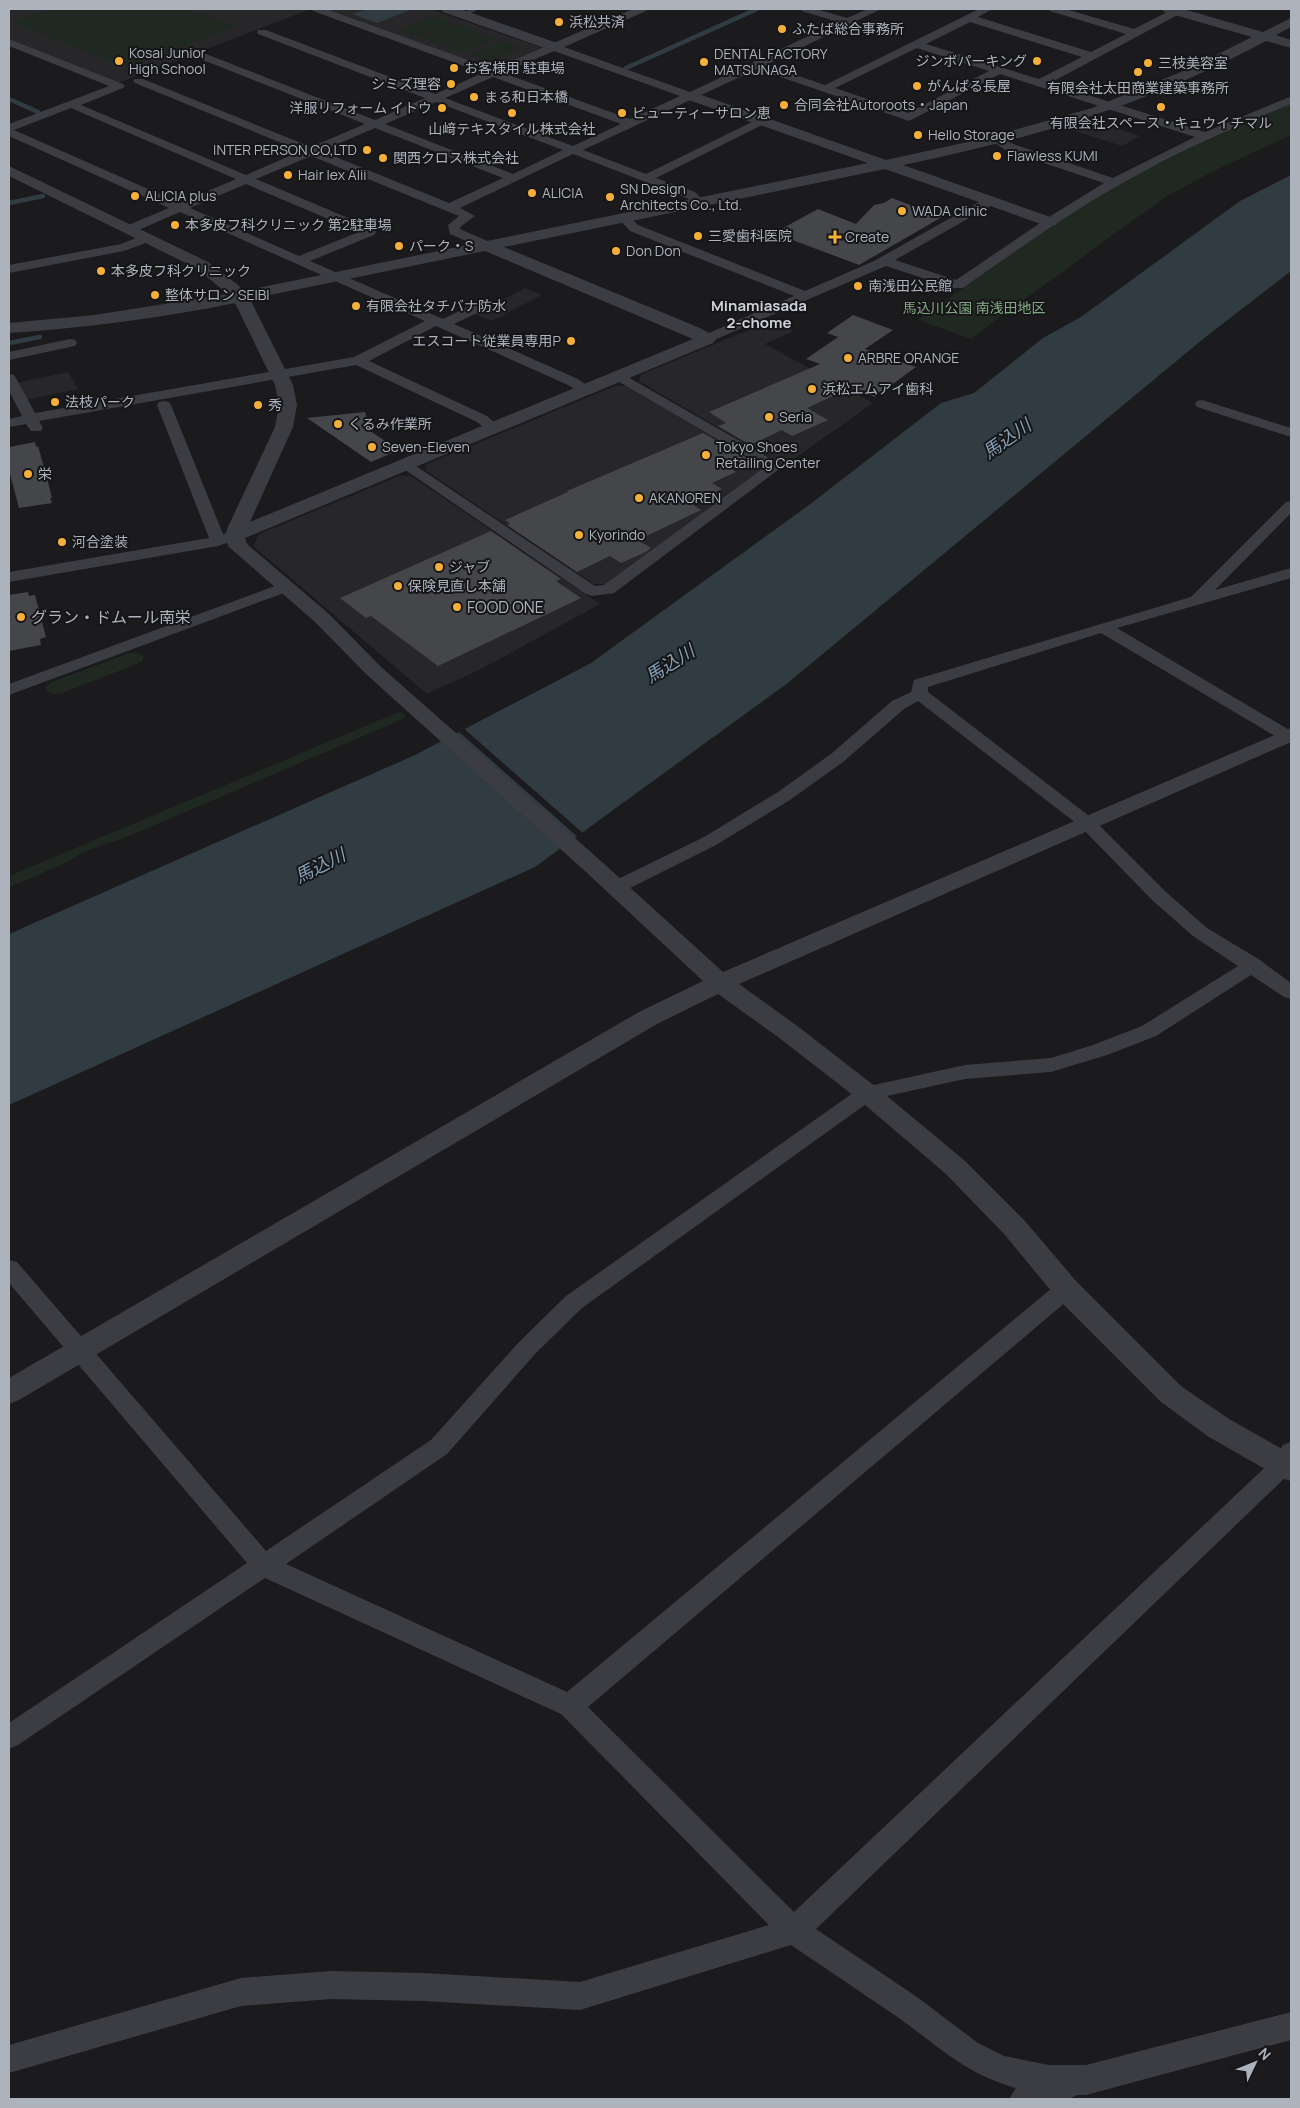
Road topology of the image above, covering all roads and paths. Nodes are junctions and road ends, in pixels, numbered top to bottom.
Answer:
1 (318, 9) edge
2 (448, 9) edge
3 (642, 9) edge
4 (806, 9) edge
5 (876, 9) edge
6 (987, 9) edge
7 (1054, 9) edge
8 (1175, 10) edge
9 (968, 18) junction
10 (848, 22) junction
11 (1291, 22) edge
12 (262, 32) dead end
13 (1135, 33) junction
14 (1264, 36) junction
15 (9, 42) edge
16 (916, 44) junction
17 (1291, 44) edge
18 (22, 47) junction
19 (555, 47) junction
20 (9, 52) edge
21 (202, 56) dead end
22 (1092, 56) junction
23 (756, 65) junction
24 (1000, 70) junction
25 (493, 74) junction
26 (139, 81) dead end
27 (1041, 83) junction
28 (825, 88) junction
29 (691, 96) junction
30 (436, 98) junction
31 (1291, 100) edge
32 (70, 104) junction
33 (1112, 106) junction
34 (762, 121) junction
35 (375, 124) junction
36 (630, 124) junction
37 (9, 128) edge
38 (9, 132) edge
39 (1205, 136) junction
40 (998, 140) junction
41 (573, 150) junction
42 (312, 152) junction
43 (887, 165) junction
44 (9, 170) edge
45 (513, 178) junction
46 (646, 178) junction
47 (247, 180) junction
48 (1114, 182) junction
49 (990, 201) junction
50 (700, 203) junction
51 (449, 208) junction
52 (180, 209) junction
53 (625, 219) junction
54 (1050, 222) junction
55 (130, 230) junction
56 (146, 238) junction
57 (489, 246) junction
58 (298, 261) junction
59 (885, 261) junction
60 (9, 270) edge
61 (338, 277) junction
62 (804, 296) junction
63 (240, 297) junction
64 (487, 303) dead end
65 (440, 323) junction
66 (9, 328) edge
67 (707, 339) junction
68 (70, 343) dead end
69 (9, 356) edge
70 (358, 361) junction
71 (619, 376) junction
72 (9, 378) edge
73 (282, 380) junction
74 (586, 390) junction
75 (1202, 404) dead end
76 (164, 405) junction
77 (9, 423) edge
78 (33, 423) junction
79 (494, 428) junction
80 (1291, 433) edge
81 (9, 434) edge
82 (405, 465) junction
83 (1291, 504) edge
84 (227, 538) junction
85 (1291, 573) edge
86 (9, 577) edge
87 (286, 587) junction
88 (1196, 600) junction
89 (1103, 627) junction
90 (9, 690) edge
91 (919, 694) junction
92 (1290, 736) edge
93 (1087, 823) junction
94 (615, 888) junction
95 (1253, 965) junction
96 (720, 984) junction
97 (1291, 992) edge
98 (867, 1093) junction
99 (9, 1268) edge
100 (1066, 1289) junction
101 (79, 1350) junction
102 (9, 1392) edge
103 (1288, 1462) edge
104 (263, 1565) junction
105 (570, 1706) junction
106 (9, 1737) edge
107 (794, 1931) junction
108 (1291, 2026) edge
109 (9, 2059) edge
110 (1086, 2080) junction
111 (1024, 2099) edge

1 - 25 street
2 - 19 street
3 - 19 street
4 - 10 street
5 - 10 street
6 - 9 street
7 - 13 street
8 - 13 street
8 - 14 street
9 - 16 street
9 - 22 street
10 - 23 street
11 - 14 street
12 - 30 street
13 - 22 street
14 - 17 street
14 - 33 street
15 - 18 street
16 - 24 street
16 - 28 street
18 - 20 street
18 - 32 street
19 - 25 street
19 - 29 street
21 - 35 street
22 - 27 street
23 - 28 street
23 - 29 street
24 - 27 street
24 - 28 street
25 - 30 street
25 - 36 street
26 - 42 street
27 - 33 street
29 - 34 street
29 - 36 street
30 - 35 street
30 - 41 street
31 - 39 street
32 - 37 street
32 - 47 street
33 - 39 street
33 - 40 street
34 - 43 street
34 - 46 street
35 - 42 street
35 - 45 street
36 - 41 street
38 - 52 street
39 - 48 street
40 - 43 street
40 - 48 street
41 - 45 street
41 - 46 street
42 - 47 street
42 - 51 street
43 - 49 street
43 - 50 street
44 - 55 street
45 - 51 street
46 - 50 street
47 - 52 street
47 - 58 street
48 - 54 street
49 - 54 street
49 - 59 street
50 - 53 street
51 - 57 street
52 - 55 street
52 - 58 street
53 - 57 street
53 - 62 street
54 - 59 street
55 - 56 street
56 - 60 street
56 - 63 street
57 - 61 street
57 - 67 street
58 - 61 street
59 - 62 street
61 - 63 street
61 - 65 street
62 - 67 street
63 - 66 street
63 - 73 street
64 - 65 street
65 - 70 street
65 - 74 street
67 - 71 street
68 - 69 street
70 - 73 street
70 - 79 street
71 - 74 street
71 - 82 street
72 - 78 street
73 - 76 street
73 - 78 street
73 - 84 street
74 - 79 street
75 - 80 street
76 - 78 street
76 - 84 street
77 - 78 street
78 - 81 street
79 - 82 street
82 - 84 street
83 - 88 street
84 - 86 street
84 - 87 street
85 - 88 street
87 - 90 street
87 - 94 street
88 - 89 street
89 - 91 street
89 - 92 street
91 - 93 street
91 - 94 street
92 - 93 street
93 - 95 street
93 - 96 street
94 - 96 street
95 - 97 street
95 - 98 street
96 - 98 street
96 - 101 street
98 - 100 street
98 - 104 street
99 - 101 street
100 - 103 street
100 - 105 street
101 - 102 street
101 - 104 street
103 - 107 street
104 - 105 street
104 - 106 street
105 - 107 street
107 - 109 street
107 - 110 street
108 - 110 street
110 - 111 street

